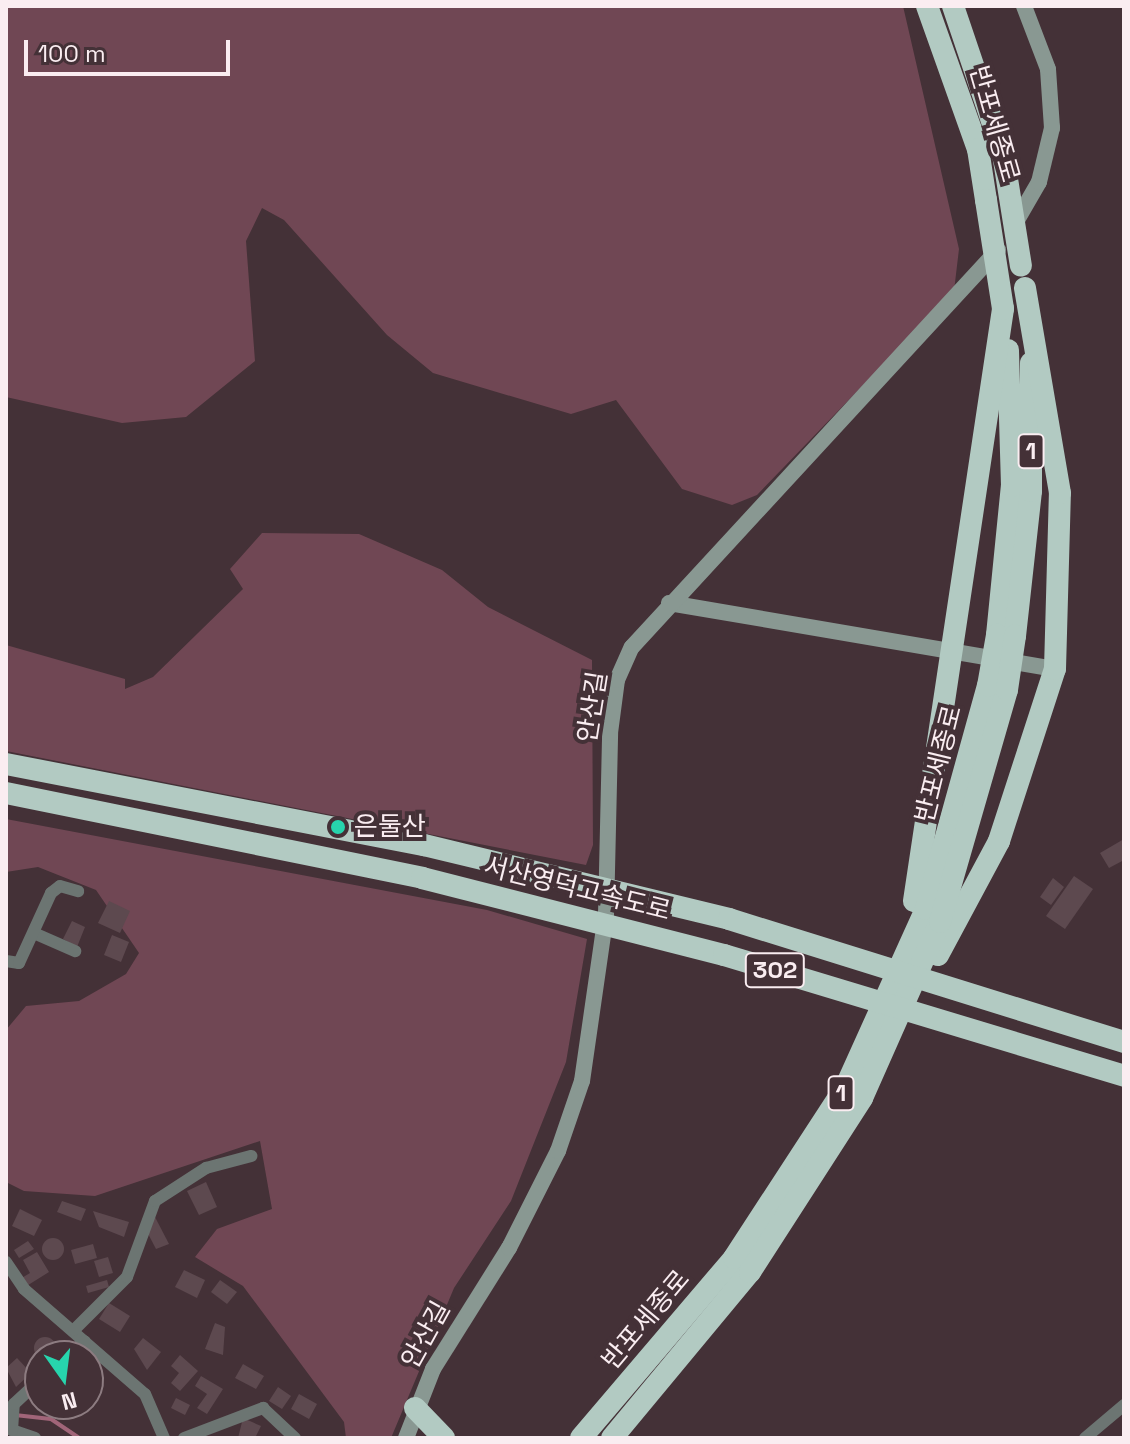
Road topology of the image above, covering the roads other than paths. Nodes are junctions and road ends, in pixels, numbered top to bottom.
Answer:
1 (927, 6) edge
2 (953, 6) edge
3 (1024, 6) edge
4 (1023, 277) junction
5 (1003, 309) junction
6 (669, 603) junction
7 (1006, 636) junction
8 (953, 651) junction
9 (1055, 669) junction
10 (997, 688) junction
11 (6, 764) edge
12 (6, 793) edge
13 (78, 891) dead end
14 (36, 934) junction
15 (75, 951) dead end
16 (6, 961) edge
17 (887, 991) junction
18 (907, 1003) junction
19 (1124, 1042) edge
20 (1124, 1076) edge
21 (251, 1156) dead end
22 (7, 1270) edge
23 (74, 1330) junction
24 (84, 1340) edge
25 (104, 1358) edge
26 (24, 1395) edge
27 (1124, 1405) edge
28 (415, 1408) junction
29 (35, 1438) edge
30 (164, 1438) edge
31 (184, 1438) edge
32 (295, 1438) edge
33 (406, 1438) edge
34 (444, 1438) edge
35 (581, 1438) edge
36 (612, 1438) edge
37 (1085, 1438) edge

1 - 5 highway, 반포세종로 / 1, bridge
2 - 4 highway, 반포세종로 / 1, bridge
3 - 6 street, 안산길
4 - 7 highway, 반포세종로 / 1
4 - 9 highway
5 - 7 highway, 반포세종로 / 1
5 - 8 highway
6 - 8 street
6 - 28 street, 안산길
7 - 10 highway, 반포세종로 / 1, bridge
8 - 9 street
8 - 17 highway
9 - 18 highway
10 - 17 highway, 반포세종로 / 1
10 - 18 highway, 반포세종로 / 1
11 - 19 highway, 서산영덕고속도로 / 302, bridge
12 - 20 highway, 서산영덕고속도로 / 302, bridge
13 - 14 street
14 - 15 street
14 - 16 street
17 - 35 highway, 반포세종로 / 1
18 - 36 highway, 반포세종로 / 1
21 - 23 street
22 - 23 street
23 - 24 street
25 - 30 street
26 - 29 street
27 - 37 street
28 - 33 street, 안산길
28 - 34 highway
31 - 32 street

